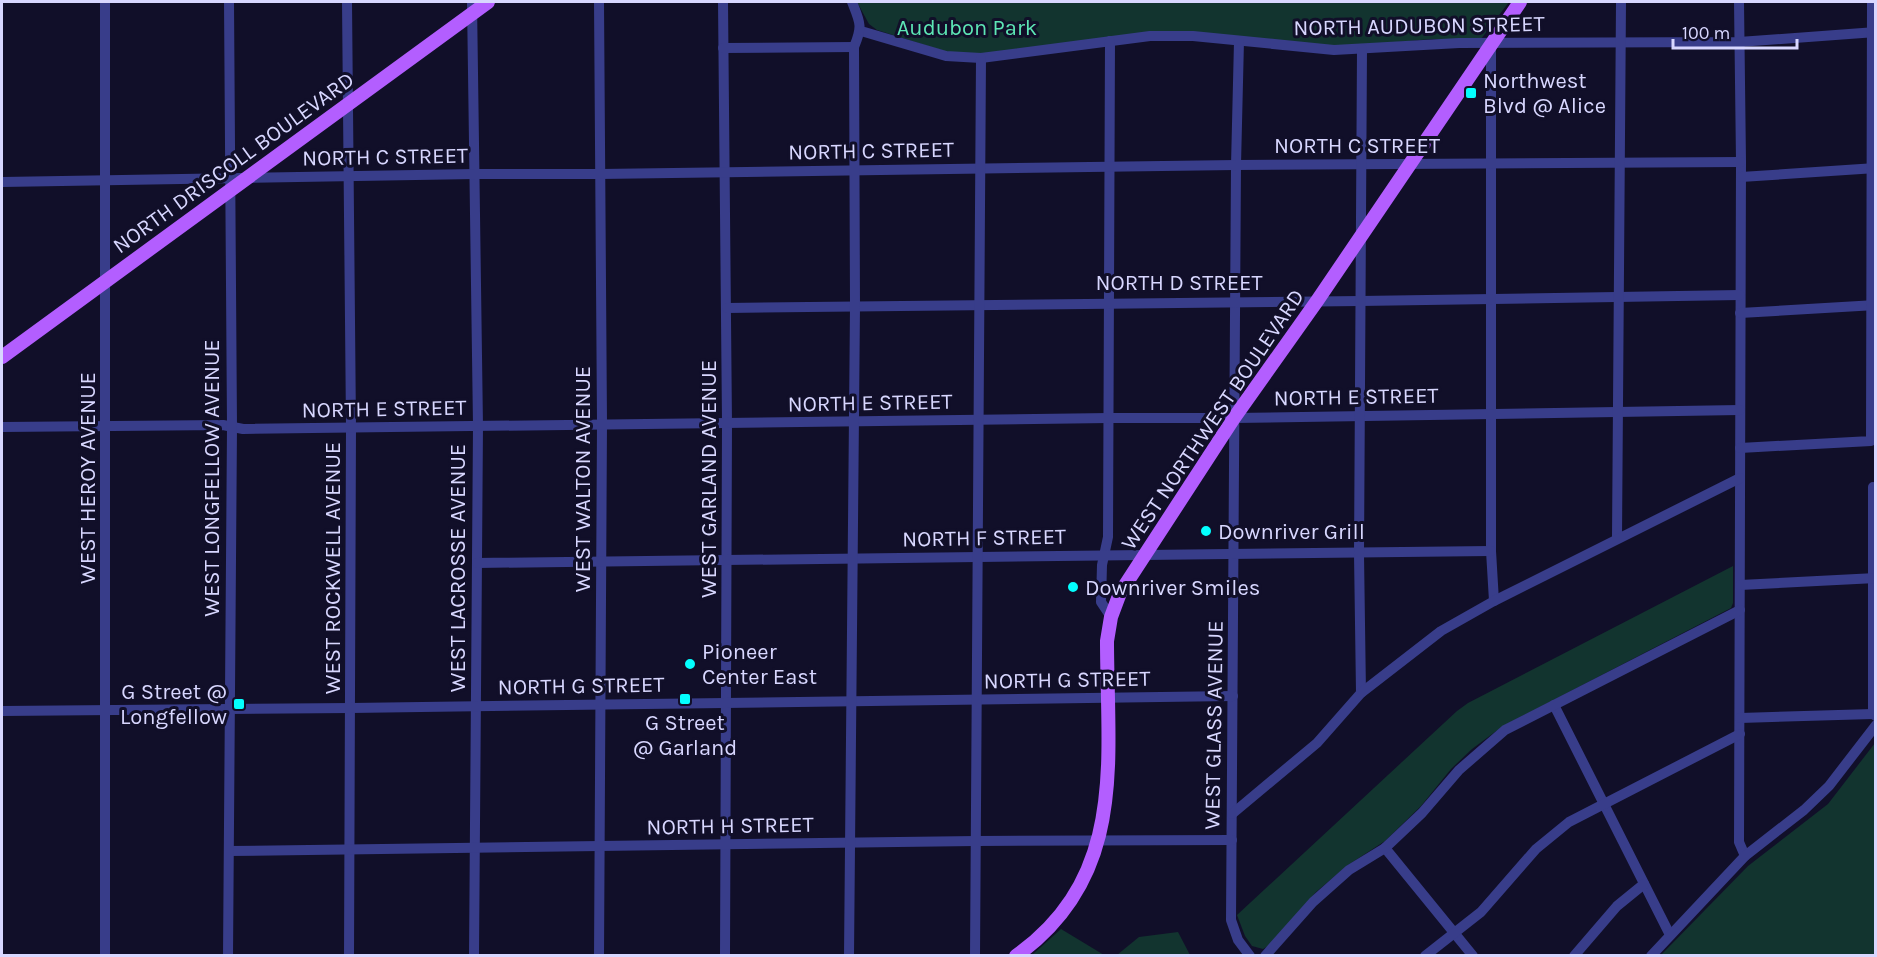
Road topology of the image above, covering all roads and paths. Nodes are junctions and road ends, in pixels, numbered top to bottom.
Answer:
1 (105, 2) edge
2 (229, 2) edge
3 (347, 2) edge
4 (488, 2) edge
5 (599, 2) edge
6 (723, 2) edge
7 (852, 2) edge
8 (1520, 2) edge
9 (1621, 2) edge
10 (1739, 2) edge
11 (1872, 2) edge
12 (473, 7) edge
13 (861, 31) junction
14 (1874, 32) edge
15 (1110, 41) junction
16 (1239, 41) junction
17 (1739, 42) junction
18 (1491, 43) junction
19 (1621, 43) junction
20 (854, 47) junction
21 (723, 48) junction
22 (1362, 49) junction
23 (981, 58) junction
24 (348, 104) junction
25 (1741, 162) junction
26 (1620, 163) junction
27 (1491, 164) junction
28 (1236, 165) junction
29 (1362, 165) junction
30 (1409, 165) junction
31 (1110, 166) junction
32 (1874, 168) edge
33 (980, 169) junction
34 (855, 170) junction
35 (725, 172) junction
36 (475, 174) junction
37 (600, 174) junction
38 (349, 177) junction
39 (1741, 177) junction
40 (247, 178) junction
41 (106, 180) junction
42 (2, 182) edge
43 (231, 184) junction
44 (1360, 237) junction
45 (106, 280) junction
46 (1740, 295) junction
47 (1619, 297) junction
48 (1491, 299) junction
49 (1235, 301) junction
50 (1317, 301) junction
51 (1360, 301) junction
52 (1109, 302) junction
53 (979, 304) junction
54 (1874, 305) edge
55 (855, 306) junction
56 (727, 308) junction
57 (1740, 313) junction
58 (2, 357) edge
59 (1740, 410) junction
60 (1491, 413) junction
61 (1618, 413) junction
62 (1360, 416) junction
63 (1109, 418) junction
64 (1234, 418) junction
65 (979, 420) junction
66 (854, 422) junction
67 (602, 423) junction
68 (728, 423) junction
69 (106, 426) junction
70 (478, 426) junction
71 (2, 427) edge
72 (232, 427) junction
73 (351, 427) junction
74 (1740, 448) junction
75 (1740, 478) junction
76 (1873, 487) dead end
77 (1617, 538) junction
78 (1491, 552) junction
79 (1234, 554) junction
80 (1359, 554) junction
81 (1106, 556) junction
82 (1144, 556) junction
83 (977, 557) junction
84 (852, 558) junction
85 (727, 560) junction
86 (477, 563) junction
87 (602, 563) junction
88 (1874, 578) edge
89 (1740, 585) junction
90 (1494, 601) junction
91 (1740, 609) junction
92 (1111, 617) junction
93 (1361, 693) junction
94 (1233, 696) junction
95 (1107, 698) junction
96 (977, 700) junction
97 (851, 702) junction
98 (728, 703) junction
99 (601, 705) junction
100 (1554, 705) junction
101 (476, 706) junction
102 (351, 708) junction
103 (229, 709) junction
104 (106, 710) junction
105 (2, 711) edge
106 (1740, 718) junction
107 (1874, 718) edge
108 (1740, 734) junction
109 (1604, 803) junction
110 (1232, 814) junction
111 (1232, 840) junction
112 (976, 841) junction
113 (1099, 841) junction
114 (726, 844) junction
115 (850, 844) junction
116 (600, 846) junction
117 (475, 848) junction
118 (1385, 848) junction
119 (350, 850) junction
120 (229, 851) junction
121 (1745, 856) junction
122 (1644, 884) junction
123 (1455, 934) junction
124 (1670, 935) junction
125 (105, 956) edge
126 (228, 956) edge
127 (349, 956) edge
128 (474, 956) edge
129 (599, 956) edge
130 (725, 956) edge
131 (849, 956) edge
132 (975, 956) edge
133 (1016, 956) edge
134 (1250, 956) edge
135 (1265, 956) edge
136 (1425, 956) edge
137 (1473, 956) edge
138 (1574, 956) edge
139 (1651, 956) edge

1 - 41 street, WEST HEROY AVENUE
2 - 43 street, WEST LONGFELLOW AVENUE
3 - 24 street, WEST ROCKWELL AVENUE
4 - 12 main road, NORTH DRISCOLL BOULEVARD
5 - 37 street, WEST WALTON AVENUE
6 - 21 street, WEST GARLAND AVENUE
7 - 13 street
8 - 18 main road, WEST NORTHWEST BOULEVARD
9 - 19 street
10 - 17 street
11 - 14 street
12 - 24 main road, NORTH DRISCOLL BOULEVARD
12 - 36 street, WEST LACROSSE AVENUE
13 - 20 street
13 - 23 street, NORTH AUDUBON STREET
14 - 17 street, NORTH AUDUBON STREET
14 - 32 street
15 - 16 street, NORTH AUDUBON STREET
15 - 23 street, NORTH AUDUBON STREET
15 - 31 street
16 - 22 street, NORTH AUDUBON STREET
16 - 28 street, WEST GLASS AVENUE
17 - 19 street, NORTH AUDUBON STREET
17 - 25 street
18 - 19 street, NORTH AUDUBON STREET
18 - 22 street, NORTH AUDUBON STREET
18 - 27 street
18 - 30 main road, WEST NORTHWEST BOULEVARD
19 - 26 street
20 - 21 street
20 - 34 street
21 - 35 street, WEST GARLAND AVENUE
22 - 29 street
23 - 33 street
24 - 38 street, WEST ROCKWELL AVENUE
24 - 40 main road, NORTH DRISCOLL BOULEVARD
25 - 26 street, NORTH C STREET
25 - 39 street
26 - 27 street, NORTH C STREET
26 - 47 street
27 - 30 street, NORTH C STREET
27 - 48 street
28 - 29 street, NORTH C STREET
28 - 31 street, NORTH C STREET
28 - 49 street, WEST GLASS AVENUE
29 - 30 street, NORTH C STREET
29 - 44 street
30 - 44 main road, WEST NORTHWEST BOULEVARD
31 - 33 street, NORTH C STREET
31 - 52 street
32 - 39 street
32 - 54 street
33 - 34 street, NORTH C STREET
33 - 53 street
34 - 35 street, NORTH C STREET
34 - 55 street
35 - 37 street, NORTH C STREET
35 - 56 street, WEST GARLAND AVENUE
36 - 37 street, NORTH C STREET
36 - 38 street, NORTH C STREET
36 - 70 street, WEST LACROSSE AVENUE
37 - 67 street, WEST WALTON AVENUE
38 - 40 street, NORTH C STREET
38 - 73 street, WEST ROCKWELL AVENUE
39 - 46 street
40 - 43 main road, NORTH DRISCOLL BOULEVARD
41 - 42 street
41 - 43 street
41 - 45 street, WEST HEROY AVENUE
43 - 45 main road, NORTH DRISCOLL BOULEVARD
43 - 72 street, WEST LONGFELLOW AVENUE
44 - 50 main road, WEST NORTHWEST BOULEVARD
44 - 51 street
45 - 58 main road, NORTH DRISCOLL BOULEVARD
45 - 69 street, WEST HEROY AVENUE
46 - 47 street, NORTH D STREET
46 - 57 street
47 - 48 street, NORTH D STREET
47 - 61 street
48 - 51 street, NORTH D STREET
48 - 60 street
49 - 50 street, NORTH D STREET
49 - 52 street, NORTH D STREET
49 - 64 street, WEST GLASS AVENUE
50 - 51 street, NORTH D STREET
50 - 64 main road, WEST NORTHWEST BOULEVARD
51 - 62 street
52 - 53 street, NORTH D STREET
52 - 63 street
53 - 55 street, NORTH D STREET
53 - 65 street
54 - 57 street
54 - 74 street
55 - 56 street, NORTH D STREET
55 - 66 street
56 - 68 street, WEST GARLAND AVENUE
57 - 59 street
59 - 61 street, NORTH E STREET
59 - 74 street
60 - 61 street, NORTH E STREET
60 - 62 street, NORTH E STREET
60 - 78 street
61 - 77 street
62 - 64 street, NORTH E STREET
62 - 80 street
63 - 64 street, NORTH E STREET
63 - 65 street, NORTH E STREET
63 - 81 street
64 - 79 street, WEST GLASS AVENUE
64 - 82 main road, WEST NORTHWEST BOULEVARD
65 - 66 street, NORTH E STREET
65 - 83 street
66 - 68 street, NORTH E STREET
66 - 84 street
67 - 68 street, NORTH E STREET
67 - 70 street, NORTH E STREET
67 - 87 street, WEST WALTON AVENUE
68 - 85 street, WEST GARLAND AVENUE
69 - 71 street, NORTH E STREET
69 - 72 street, NORTH E STREET
69 - 104 street, WEST HEROY AVENUE
70 - 73 street, NORTH E STREET
70 - 86 street, WEST LACROSSE AVENUE
72 - 73 street, NORTH E STREET
72 - 103 street, WEST LONGFELLOW AVENUE
73 - 102 street, WEST ROCKWELL AVENUE
74 - 75 street
75 - 77 street
75 - 89 street
76 - 88 street
77 - 90 street
78 - 80 street, NORTH F STREET
78 - 90 street
79 - 80 street, NORTH F STREET
79 - 82 street, NORTH F STREET
79 - 94 street, WEST GLASS AVENUE
80 - 93 street
81 - 82 street, NORTH F STREET
81 - 83 street, NORTH F STREET
81 - 92 street
82 - 92 main road, WEST NORTHWEST BOULEVARD
83 - 84 street, NORTH F STREET
83 - 96 street
84 - 85 street, NORTH F STREET
84 - 97 street
85 - 87 street, NORTH F STREET
85 - 98 street, WEST GARLAND AVENUE
86 - 87 street, NORTH F STREET
86 - 101 street, WEST LACROSSE AVENUE
87 - 99 street, WEST WALTON AVENUE
88 - 89 street
88 - 107 street
89 - 91 street
90 - 93 street
91 - 100 street
91 - 106 street
92 - 95 main road, WEST NORTHWEST BOULEVARD
93 - 110 street
94 - 95 street, NORTH G STREET
94 - 110 street, WEST GLASS AVENUE
95 - 96 street, NORTH G STREET
95 - 113 main road, WEST NORTHWEST BOULEVARD
96 - 97 street, NORTH G STREET
96 - 112 street
97 - 98 street, NORTH G STREET
97 - 115 street
98 - 99 street, NORTH G STREET
98 - 114 street, WEST GARLAND AVENUE
99 - 101 street, NORTH G STREET
99 - 116 street, WEST WALTON AVENUE
100 - 109 street
100 - 118 street
101 - 102 street, NORTH G STREET
101 - 117 street, WEST LACROSSE AVENUE
102 - 103 street, NORTH G STREET
102 - 119 street, WEST ROCKWELL AVENUE
103 - 104 street, NORTH G STREET
103 - 120 street, WEST LONGFELLOW AVENUE
104 - 105 street, NORTH G STREET
104 - 125 street, WEST HEROY AVENUE
106 - 107 street
106 - 108 street
107 - 121 street
108 - 109 street
108 - 121 street
109 - 122 street
109 - 123 street
110 - 111 street, WEST GLASS AVENUE
111 - 113 street, NORTH H STREET
111 - 134 street, WEST GLASS AVENUE
112 - 113 street, NORTH H STREET
112 - 115 street, NORTH H STREET
112 - 132 street
113 - 133 main road, WEST NORTHWEST BOULEVARD
114 - 115 street, NORTH H STREET
114 - 116 street, NORTH H STREET
114 - 130 street, WEST GARLAND AVENUE
115 - 131 street
116 - 117 street, NORTH H STREET
116 - 129 street, WEST WALTON AVENUE
117 - 119 street, NORTH H STREET
117 - 128 street, WEST LACROSSE AVENUE
118 - 123 street
118 - 135 street
119 - 120 street, NORTH H STREET
119 - 127 street, WEST ROCKWELL AVENUE
120 - 126 street, WEST LONGFELLOW AVENUE
121 - 124 street
122 - 124 street
122 - 138 street
123 - 136 street
123 - 137 street
124 - 139 street

